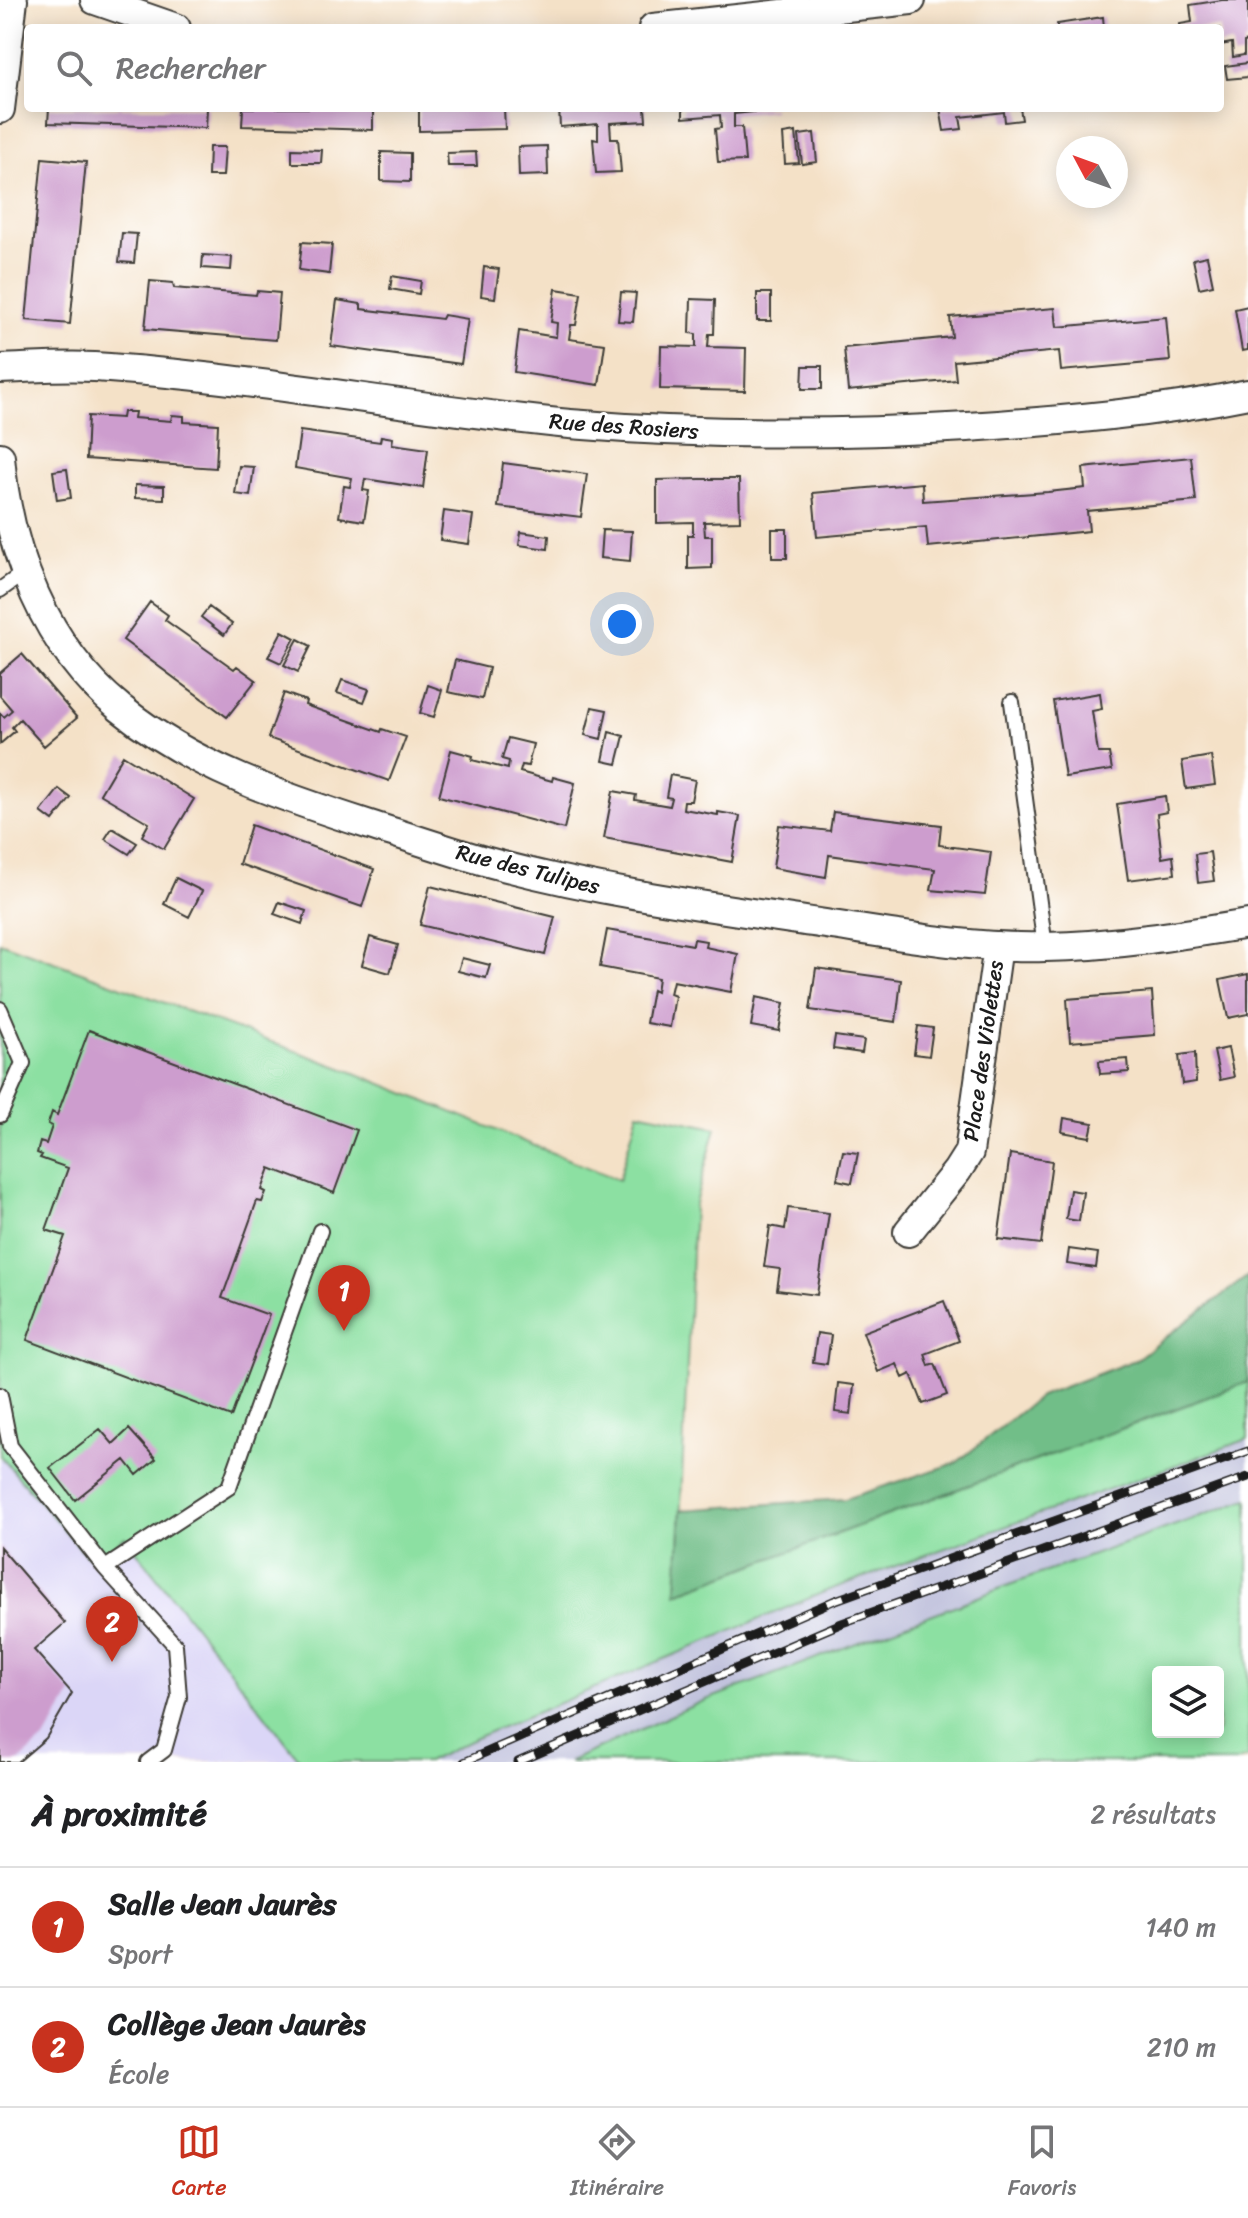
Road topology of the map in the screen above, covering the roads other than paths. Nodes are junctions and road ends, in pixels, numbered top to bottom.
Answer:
1 (13, 0) edge
2 (95, 0) edge
3 (898, 1) edge
4 (164, 24) edge
5 (689, 24) edge
6 (0, 109) edge
7 (0, 369) edge
8 (1248, 394) edge
9 (0, 457) edge
10 (25, 572) junction
11 (0, 590) edge
12 (1012, 702) dead end
13 (1248, 924) edge
14 (998, 946) junction
15 (1045, 947) junction
16 (0, 1009) edge
17 (0, 1115) edge
18 (320, 1231) dead end
19 (908, 1232) dead end
20 (0, 1395) edge
21 (105, 1568) junction
22 (148, 1762) edge

1 - 6 street
2 - 4 street
3 - 5 street
7 - 8 street, Rue des Rosiers
9 - 10 street, Rue des Tulipes
10 - 11 lane
10 - 14 street, Rue des Tulipes
12 - 15 lane
13 - 15 street, Rue des Tulipes
14 - 15 street, Rue des Tulipes
14 - 19 street, Place des Violettes
16 - 17 lane
18 - 21 lane
20 - 21 lane
21 - 22 lane

